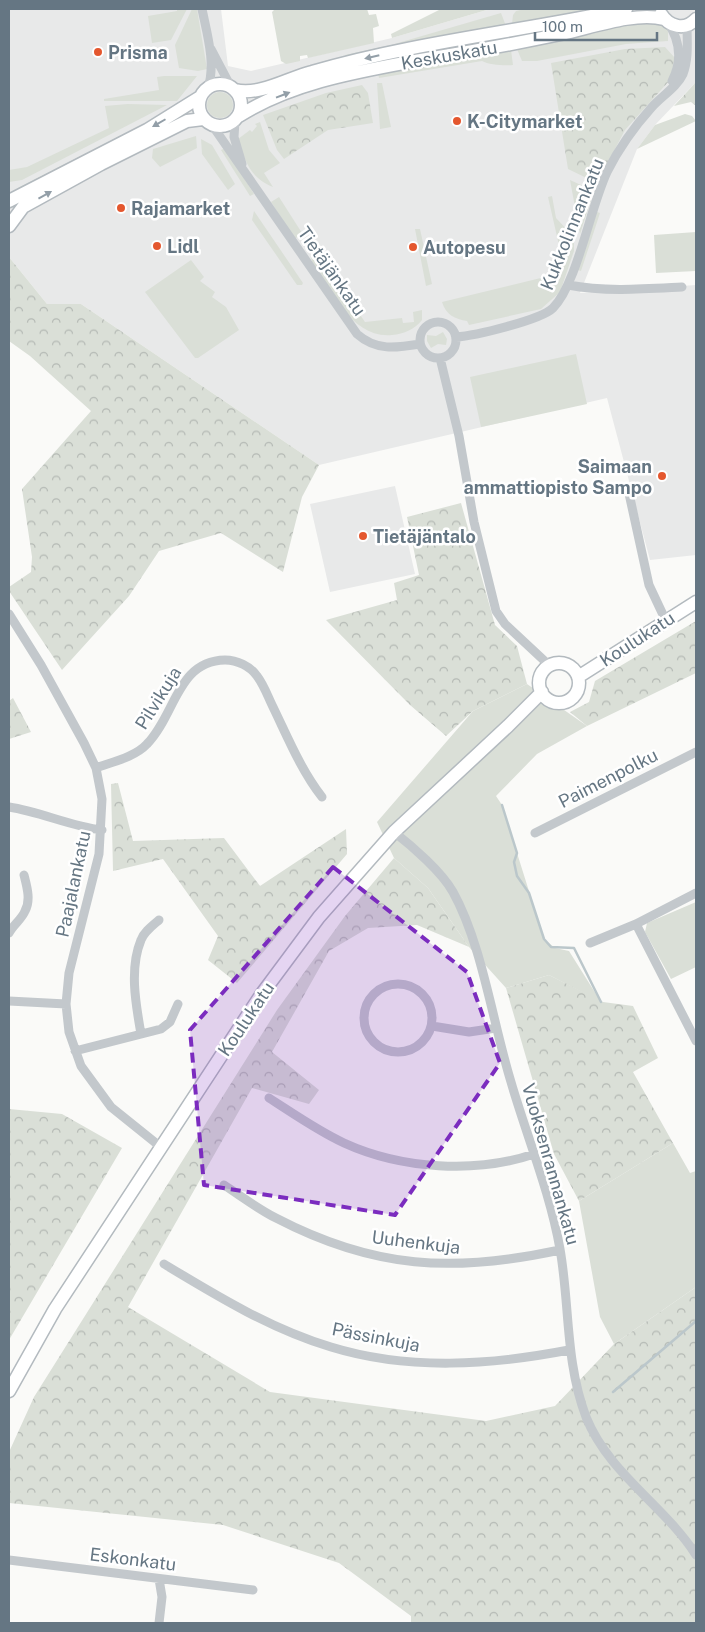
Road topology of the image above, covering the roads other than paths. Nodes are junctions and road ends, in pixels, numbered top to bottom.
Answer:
1 (202, 9) edge
2 (626, 9) edge
3 (663, 16) edge
4 (692, 22) edge
5 (209, 45) junction
6 (233, 88) junction
7 (204, 92) junction
8 (665, 93) junction
9 (237, 118) junction
10 (208, 122) junction
11 (245, 171) junction
12 (9, 200) edge
13 (9, 215) edge
14 (9, 225) edge
15 (568, 285) junction
16 (682, 287) dead end
17 (456, 337) junction
18 (420, 344) junction
19 (440, 358) junction
20 (628, 489) dead end
21 (696, 602) edge
22 (9, 614) edge
23 (665, 619) junction
24 (550, 666) junction
25 (578, 677) junction
26 (542, 692) junction
27 (696, 752) edge
28 (96, 768) junction
29 (322, 797) dead end
30 (9, 807) edge
31 (102, 830) junction
32 (394, 832) junction
33 (535, 833) dead end
34 (24, 876) dead end
35 (696, 893) edge
36 (159, 920) dead end
37 (636, 924) junction
38 (9, 933) edge
39 (590, 943) dead end
40 (9, 1001) edge
41 (66, 1004) junction
42 (178, 1004) dead end
43 (432, 1026) junction
44 (496, 1028) junction
45 (141, 1034) junction
46 (696, 1041) edge
47 (75, 1051) junction
48 (269, 1098) dead end
49 (162, 1148) junction
50 (534, 1154) junction
51 (224, 1185) dead end
52 (560, 1250) junction
53 (164, 1264) dead end
54 (569, 1350) junction
55 (9, 1392) edge
56 (696, 1556) edge
57 (9, 1560) edge
58 (159, 1579) junction
59 (253, 1590) dead end
60 (159, 1623) edge

1 - 5 street
2 -> 6 main road, Keskuskatu
3 - 4 main road, Keskuskatu
3 - 8 street, Kukkolinnankatu
9 -> 3 main road, Keskuskatu
4 - 8 street, Kukkolinnankatu
5 - 6 street
5 - 7 street
6 - 7 main road
6 - 9 main road
7 - 10 main road
7 -> 12 main road
8 - 15 street, Kukkolinnankatu
9 - 10 main road
9 - 11 street, Tietäjänkatu
10 - 11 street, Tietäjänkatu
14 -> 10 main road
11 - 18 street, Tietäjänkatu
13 - 14 main road
15 - 16 street
15 - 17 street, Kukkolinnankatu
17 - 18 street
17 - 19 street
18 - 19 street
19 - 24 street
20 - 23 street
21 - 23 main road, Koulukatu
22 - 28 street, Paajalankatu
23 - 25 main road, Koulukatu
24 - 25 main road
24 - 26 main road
25 - 26 main road
26 - 32 main road, Koulukatu
27 - 33 street, Paimenpolku
28 - 29 street, Pilvikuja
28 - 31 street, Paajalankatu
30 - 31 street
31 - 41 street, Paajalankatu
32 - 44 street, Vuoksenrannankatu
32 - 49 main road, Koulukatu
34 - 38 street
35 - 37 street
36 - 45 street
37 - 39 street
37 - 46 street
40 - 41 street
41 - 47 street, Paajalankatu
42 - 45 street
43 - 43 street
43 - 44 street
44 - 50 street, Vuoksenrannankatu
45 - 47 street
47 - 49 street, Paajalankatu
48 - 50 street
49 - 55 main road, Koulukatu
50 - 52 street, Vuoksenrannankatu
51 - 52 street, Uuhenkuja
52 - 54 street, Vuoksenrannankatu
53 - 54 street, Pässinkuja
54 - 56 street, Vuoksenrannankatu
57 - 58 street, Eskonkatu
58 - 59 street, Eskonkatu
58 - 60 street

